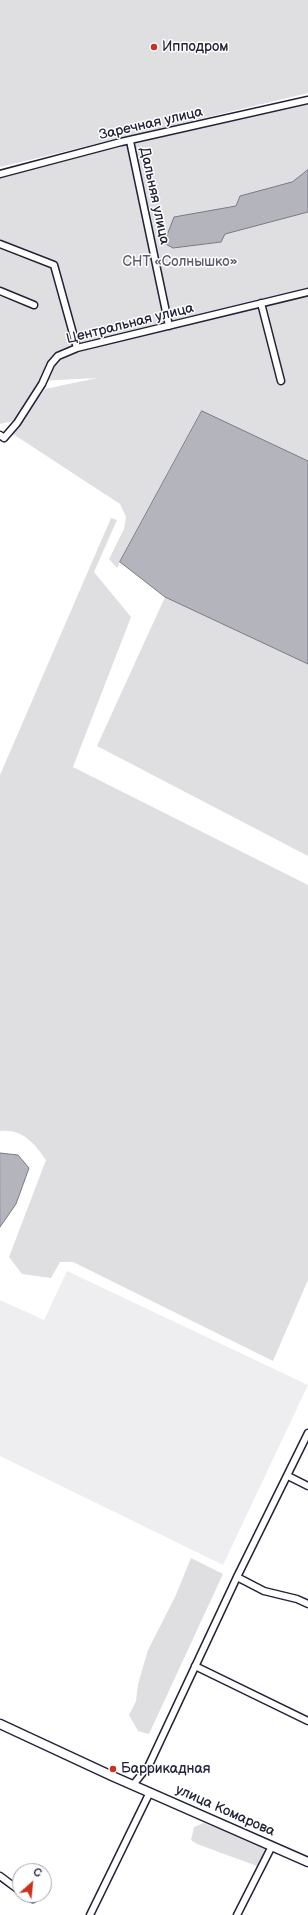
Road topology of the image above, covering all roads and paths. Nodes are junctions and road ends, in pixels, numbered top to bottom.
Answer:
1 (308, 100) edge
2 (130, 142) junction
3 (0, 174) edge
4 (0, 244) edge
5 (0, 291) edge
6 (308, 292) edge
7 (261, 304) junction
8 (34, 305) dead end
9 (168, 326) junction
10 (77, 348) junction
11 (281, 381) dead end
12 (0, 435) edge
13 (308, 1433) edge
14 (288, 1476) junction
15 (308, 1486) edge
16 (237, 1577) junction
17 (308, 1604) edge
18 (195, 1666) junction
19 (308, 1721) edge
20 (0, 1724) edge
21 (133, 1785) junction
22 (150, 1792) junction
23 (272, 1846) junction
24 (308, 1862) edge
25 (0, 1876) edge
26 (12, 1885) edge
27 (90, 1915) edge
28 (237, 1915) edge

1 - 2 street, Заречная улица
2 - 3 street, Заречная улица
2 - 9 street, Дальняя улица
4 - 10 street
5 - 8 street
6 - 7 street, Центральная улица
7 - 9 street, Центральная улица
7 - 11 street
9 - 10 street, Центральная улица
10 - 12 street, Центральная улица
13 - 14 street
14 - 15 street
14 - 16 street
16 - 17 street
16 - 18 street
18 - 19 street
18 - 21 street
20 - 21 street, улица Комарова
21 - 22 street, улица Комарова
22 - 23 street, улица Комарова
22 - 27 street
23 - 24 street, улица Комарова
23 - 28 street
25 - 26 street

